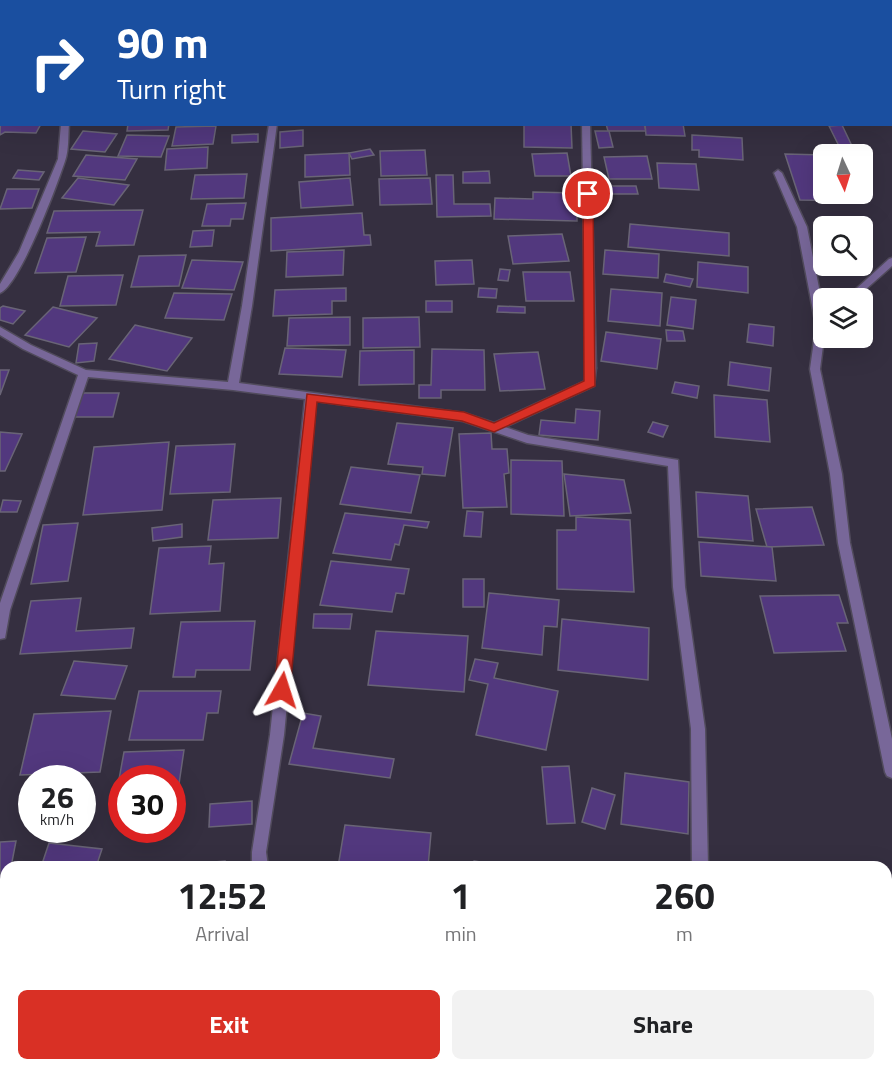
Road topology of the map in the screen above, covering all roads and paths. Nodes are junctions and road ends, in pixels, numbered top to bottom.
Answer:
1 (65, 126) edge
2 (273, 126) edge
3 (586, 126) edge
4 (778, 172) dead end
5 (892, 261) edge
6 (814, 288) edge
7 (862, 288) edge
8 (0, 290) edge
9 (0, 330) edge
10 (818, 348) edge
11 (84, 372) junction
12 (233, 386) junction
13 (311, 397) junction
14 (494, 428) junction
15 (0, 634) edge
16 (892, 772) edge
17 (260, 861) edge
18 (700, 861) edge

1 - 8 street
2 - 12 street
3 - 14 street
4 - 6 street
5 - 7 street
9 - 11 street
10 - 16 street
11 - 12 street
11 - 15 street
12 - 13 street
13 - 14 street
13 - 17 street
14 - 18 street

